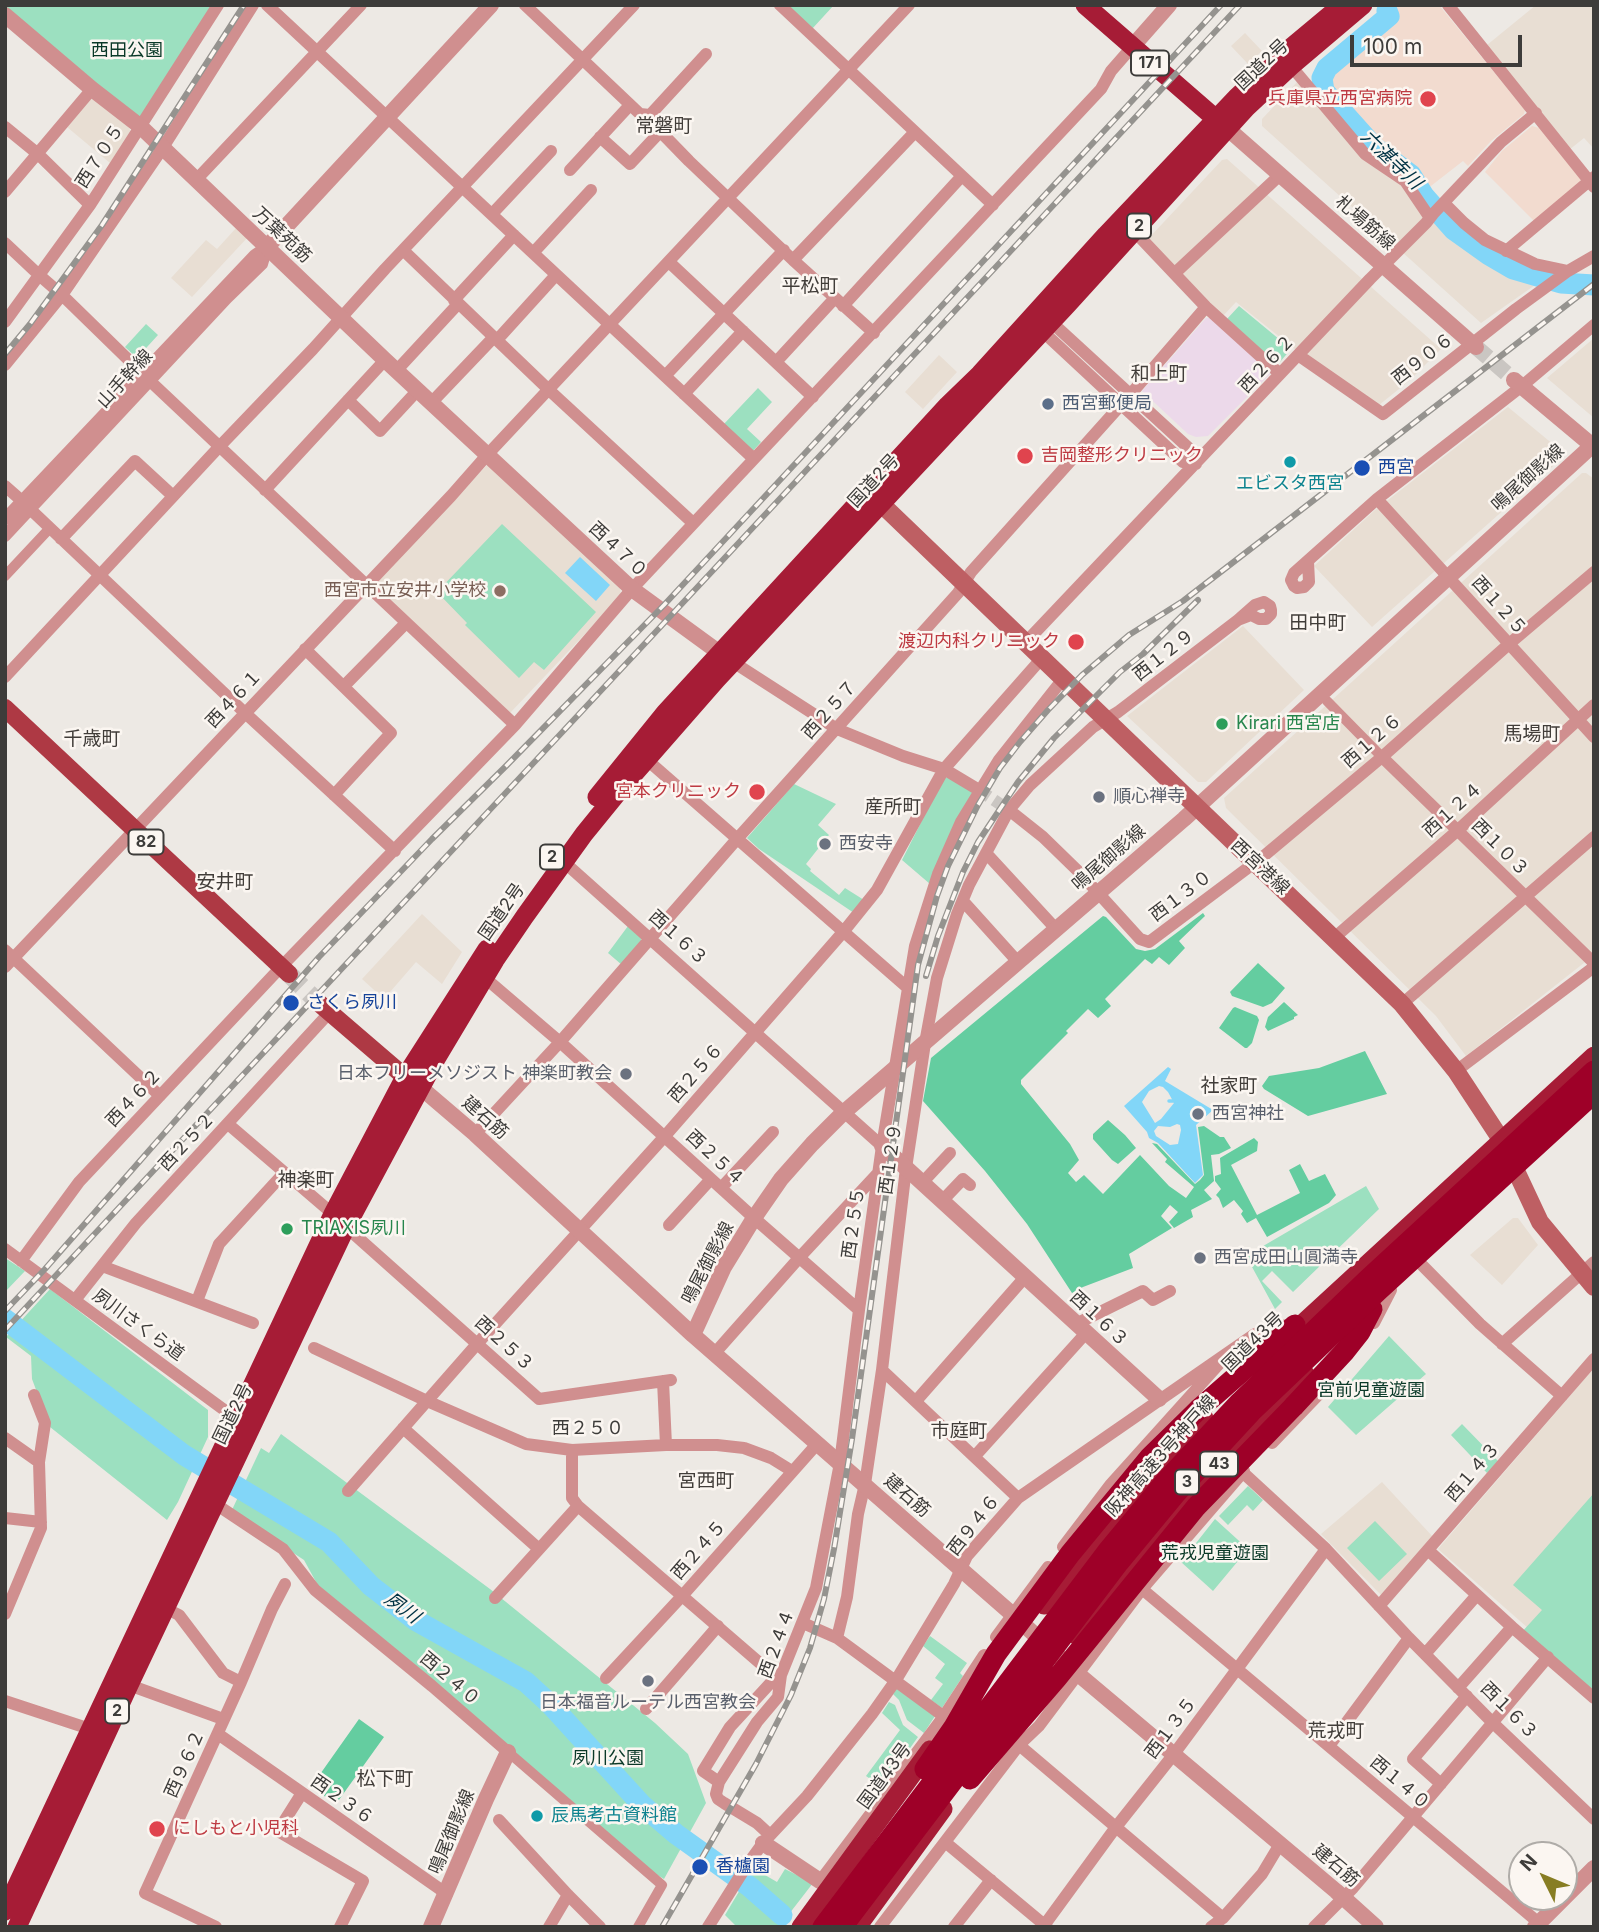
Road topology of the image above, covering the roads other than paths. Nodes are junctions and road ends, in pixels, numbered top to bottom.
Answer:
1 (218, 5) edge
2 (254, 5) edge
3 (267, 5) edge
4 (361, 5) edge
5 (491, 5) edge
6 (525, 5) edge
7 (635, 5) edge
8 (780, 5) edge
9 (909, 5) edge
10 (1085, 5) edge
11 (1169, 5) edge
12 (1342, 5) edge
13 (1363, 5) edge
14 (1448, 5) edge
15 (5, 15) edge
16 (1132, 47) junction
17 (317, 52) junction
18 (706, 54) dead end
19 (584, 60) junction
20 (1290, 66) junction
21 (849, 69) junction
22 (92, 89) junction
23 (630, 105) junction
24 (1536, 113) junction
25 (650, 115) junction
26 (387, 117) junction
27 (1222, 124) junction
28 (5, 127) edge
29 (141, 127) junction
30 (660, 132) junction
31 (915, 132) junction
32 (600, 137) junction
33 (162, 149) junction
34 (551, 151) dead end
35 (38, 154) junction
36 (570, 170) dead end
37 (1280, 175) junction
38 (961, 177) junction
39 (196, 180) junction
40 (1592, 181) edge
41 (462, 188) junction
42 (591, 190) dead end
43 (5, 192) edge
44 (729, 197) junction
45 (90, 205) junction
46 (993, 205) junction
47 (1437, 210) junction
48 (492, 214) junction
49 (1134, 231) junction
50 (514, 235) junction
51 (5, 243) edge
52 (267, 247) junction
53 (784, 250) junction
54 (404, 251) junction
55 (1506, 251) junction
56 (533, 253) junction
57 (1594, 256) edge
58 (793, 260) junction
59 (669, 261) junction
60 (1384, 266) junction
61 (1566, 273) junction
62 (1175, 274) junction
63 (39, 275) junction
64 (556, 275) junction
65 (62, 295) junction
66 (456, 302) junction
67 (839, 302) junction
68 (1206, 307) junction
69 (725, 314) junction
70 (342, 317) junction
71 (1040, 320) junction
72 (5, 322) edge
73 (609, 325) junction
74 (1594, 326) edge
75 (743, 331) junction
76 (874, 333) junction
77 (495, 339) junction
78 (1474, 345) junction
79 (1298, 355) junction
80 (776, 362) junction
81 (5, 365) edge
82 (391, 365) junction
83 (1280, 374) junction
84 (665, 376) junction
85 (146, 377) junction
86 (1518, 383) junction
87 (418, 390) junction
88 (549, 390) junction
89 (684, 394) junction
90 (813, 397) junction
91 (348, 400) junction
92 (1126, 400) junction
93 (432, 402) junction
94 (1593, 446) edge
95 (219, 447) junction
96 (488, 454) junction
97 (754, 459) junction
98 (1196, 464) junction
99 (5, 486) edge
100 (265, 490) junction
101 (173, 496) junction
102 (875, 498) junction
103 (1377, 499) junction
104 (26, 505) junction
105 (5, 519) edge
106 (693, 523) junction
107 (50, 528) junction
108 (5, 536) edge
109 (61, 539) junction
110 (1308, 561) dead end
111 (1594, 572) edge
112 (100, 575) junction
113 (5, 576) edge
114 (1448, 577) junction
115 (965, 583) junction
116 (366, 585) junction
117 (632, 589) junction
118 (1238, 620) dead end
119 (406, 622) junction
120 (1026, 642) junction
121 (1509, 644) junction
122 (305, 649) junction
123 (727, 658) junction
124 (1042, 658) junction
125 (5, 677) edge
126 (1063, 679) junction
127 (344, 686) junction
128 (1327, 701) dead end
129 (1594, 705) edge
130 (5, 708) edge
131 (244, 712) junction
132 (1106, 719) junction
133 (1578, 719) junction
134 (515, 725) junction
135 (837, 729) junction
136 (1594, 737) edge
137 (1382, 757) junction
138 (646, 758) junction
139 (944, 769) junction
140 (979, 790) junction
141 (334, 795) junction
142 (1197, 807) junction
143 (1010, 810) junction
144 (135, 831) junction
145 (1457, 831) junction
146 (1594, 837) edge
147 (737, 839) junction
148 (395, 851) junction
149 (986, 853) junction
150 (564, 862) junction
151 (1255, 862) junction
152 (1098, 893) junction
153 (1524, 897) junction
154 (962, 901) junction
155 (1056, 929) junction
156 (844, 931) junction
157 (1334, 938) junction
158 (651, 939) junction
159 (8, 958) edge
160 (1018, 961) junction
161 (1594, 965) edge
162 (285, 971) junction
163 (484, 977) junction
164 (909, 989) junction
165 (1402, 1004) junction
166 (325, 1008) joint
167 (755, 1033) junction
168 (560, 1042) junction
169 (925, 1043) junction
170 (1594, 1056) edge
171 (895, 1070) junction
172 (1456, 1071) junction
173 (1594, 1071) edge
174 (412, 1082) junction
175 (1594, 1093) edge
176 (160, 1097) junction
177 (1594, 1103) edge
178 (843, 1113) junction
179 (228, 1124) junction
180 (774, 1132) dead end
181 (475, 1134) junction
182 (665, 1136) junction
183 (1502, 1141) junction
184 (882, 1146) junction
185 (950, 1153) dead end
186 (906, 1168) junction
187 (284, 1172) junction
188 (879, 1172) junction
189 (1517, 1175) junction
190 (922, 1183) junction
191 (716, 1184) junction
192 (970, 1185) dead end
193 (942, 1201) junction
194 (754, 1218) junction
195 (339, 1220) junction
196 (669, 1225) dead end
197 (580, 1232) junction
198 (5, 1249) edge
199 (799, 1258) junction
200 (21, 1261) junction
201 (1420, 1263) junction
202 (102, 1266) junction
203 (1587, 1268) edge
204 (1026, 1276) junction
205 (1343, 1286) junction
206 (1594, 1287) edge
207 (1391, 1290) junction
208 (1170, 1291) dead end
209 (75, 1300) junction
210 (197, 1301) junction
211 (1371, 1309) junction
212 (859, 1310) junction
213 (253, 1323) dead end
214 (1295, 1325) junction
215 (1081, 1328) junction
216 (693, 1335) junction
217 (477, 1344) junction
218 (1502, 1344) junction
219 (314, 1348) dead end
220 (1235, 1348) junction
221 (714, 1354) junction
222 (1594, 1359) edge
223 (882, 1370) junction
224 (1242, 1370) junction
225 (34, 1395) dead end
226 (1562, 1396) junction
227 (1159, 1399) junction
228 (427, 1401) junction
229 (916, 1401) junction
230 (1175, 1414) junction
231 (1196, 1419) junction
232 (243, 1424) junction
233 (403, 1428) junction
234 (5, 1438) edge
235 (817, 1444) junction
236 (666, 1445) junction
237 (572, 1450) junction
238 (975, 1456) junction
239 (1225, 1457) junction
240 (39, 1462) junction
241 (840, 1463) junction
242 (792, 1471) junction
243 (1243, 1472) junction
244 (865, 1484) junction
245 (348, 1491) dead end
246 (212, 1495) junction
247 (1018, 1497) junction
248 (578, 1506) junction
249 (5, 1518) edge
250 (41, 1522) junction
251 (539, 1549) junction
252 (1326, 1549) junction
253 (1429, 1551) junction
254 (961, 1569) junction
255 (285, 1584) dead end
256 (1142, 1589) junction
257 (683, 1595) junction
258 (1477, 1595) junction
259 (495, 1598) dead end
260 (1379, 1606) junction
261 (165, 1608) junction
262 (5, 1614) edge
263 (1019, 1620) junction
264 (803, 1623) junction
265 (718, 1626) junction
266 (1512, 1628) junction
267 (837, 1638) junction
268 (1409, 1638) junction
269 (1425, 1654) junction
270 (1059, 1657) junction
271 (1548, 1657) junction
272 (1237, 1669) junction
273 (1078, 1674) junction
274 (778, 1676) junction
275 (606, 1678) dead end
276 (896, 1680) junction
277 (241, 1682) junction
278 (129, 1685) junction
279 (1463, 1692) junction
280 (1594, 1698) edge
281 (5, 1701) edge
282 (646, 1709) dead end
283 (223, 1719) junction
284 (947, 1719) junction
285 (1492, 1722) junction
286 (90, 1729) junction
287 (218, 1734) junction
288 (1019, 1745) junction
289 (1329, 1746) junction
290 (987, 1748) junction
291 (508, 1752) junction
292 (1174, 1754) junction
293 (719, 1782) junction
294 (1441, 1784) junction
295 (302, 1793) junction
296 (1413, 1817) junction
297 (1594, 1819) edge
298 (499, 1820) dead end
299 (1116, 1826) junction
300 (767, 1839) junction
301 (945, 1842) junction
302 (1280, 1844) junction
303 (1594, 1868) edge
304 (991, 1880) junction
305 (821, 1882) joint
306 (865, 1884) junction
307 (446, 1894) junction
308 (568, 1895) junction
309 (1345, 1898) junction
310 (6, 1907) edge
311 (1223, 1918) junction
312 (1537, 1925) edge
313 (211, 1926) edge
314 (1045, 1926) edge
315 (17, 1927) edge
316 (340, 1927) edge
317 (432, 1927) edge
318 (549, 1927) edge
319 (600, 1927) edge
320 (638, 1927) edge
321 (708, 1927) edge
322 (801, 1927) edge
323 (823, 1927) edge
324 (842, 1927) edge
325 (857, 1927) edge
326 (880, 1927) edge
327 (954, 1927) edge
328 (1211, 1927) edge
329 (1314, 1927) edge
330 (1376, 1927) edge

1 - 29 street, 西７０５
2 - 33 street
3 - 17 street
4 - 17 street
5 - 26 street, 山手幹線
6 - 19 street
7 - 19 street
8 - 21 street
9 - 21 street, 西４６１
10 - 16 highway, 171
11 - 16 street
12 - 27 highway, 国道2号 / 2
13 - 20 highway, 国道2号 / 2
14 - 24 street
15 - 22 street, 万葉苑筋
16 - 27 highway, 171
16 - 46 street, 西４６２
17 - 26 street
17 - 39 street
18 - 25 street
19 - 23 street
19 - 41 street
20 - 27 highway, 国道2号 / 2
20 - 47 street
21 - 31 street
21 - 44 street, 西４６１
22 - 29 street, 万葉苑筋
22 - 35 street
23 - 25 street
23 - 32 street
24 - 40 street
24 - 47 street, 西２６２
25 - 30 street
26 - 41 street
26 - 52 street, 山手幹線
27 - 37 street, 札場筋線
27 - 49 highway, 国道2号 / 2
27 - 71 highway, 国道2号 / 2
28 - 35 street
29 - 33 street, 万葉苑筋
29 - 45 street, 西７０５
30 - 32 street
30 - 44 street
31 - 38 street
31 - 58 street
32 - 36 street
33 - 39 street, 万葉苑筋
33 - 65 street
34 - 48 street
35 - 43 street
35 - 45 street
37 - 60 street, 札場筋線
37 - 62 street
38 - 46 street
38 - 67 street
39 - 52 street, 万葉苑筋
40 - 55 street
41 - 48 street
41 - 54 street
42 - 56 street
44 - 53 street
44 - 59 street, 西４６１
45 - 63 street, 西７０５
46 - 76 street, 西４６２
47 - 55 street
47 - 60 street, 西２６２
48 - 50 street
49 - 62 street
49 - 71 highway, 国道2号 / 2
50 - 56 street
50 - 66 street
51 - 63 street
52 - 70 street, 万葉苑筋
52 - 85 street, 山手幹線
53 - 58 street
53 - 69 street
54 - 66 street
54 - 70 street
55 - 61 street
56 - 64 street
57 - 61 street, 西９０６
58 - 67 street
59 - 69 street
59 - 73 street, 西４６１
60 - 78 street, 札場筋線
60 - 79 street, 西２６２
61 - 78 street, 西９０６
62 - 68 street
63 - 65 street
63 - 72 street, 西７０５
64 - 73 street
64 - 77 street
65 - 81 street
65 - 85 street
66 - 77 street
66 - 82 street
67 - 76 street
67 - 80 street
68 - 83 street
68 - 92 street, 西２５７
69 - 75 street
69 - 84 street
70 - 82 street, 万葉苑筋
70 - 95 street
71 - 92 street
71 - 102 highway, 国道2号 / 2
73 - 84 street
73 - 88 street, 西４６１
74 - 86 street
75 - 80 street
75 - 89 street
76 - 90 street, 西４６２
77 - 88 street
77 - 93 street
78 - 79 street, 西９０６
79 - 83 street, 西２６２
80 - 90 street
82 - 87 street, 万葉苑筋
82 - 91 street
83 - 98 street, 西２６２
84 - 89 street
85 - 95 street
85 - 104 street, 山手幹線
86 - 94 street
86 - 103 street
87 - 91 street
87 - 93 street, 西４７０
88 - 96 street, 西４６１
88 - 106 street
89 - 97 street
90 - 97 street, 西４６２
91 - 100 street
92 - 98 street
92 - 115 street, 西２５７
93 - 96 street, 西４７０
94 - 114 street, 鳴尾御影線
95 - 100 street
95 - 101 street
96 - 116 street, 西４６１
96 - 117 street, 西４７０
97 - 106 street, 西４６２
98 - 120 street, 西２６２
99 - 104 street
100 - 116 street
101 - 109 street
101 - 112 street
102 - 115 main road, 西宮港線
102 - 123 highway, 国道2号 / 2
103 - 110 street
103 - 114 street, 西１２５
104 - 105 street, 山手幹線
104 - 107 street
104 - 108 street, 山手幹線
106 - 117 street, 西４６２
107 - 109 street
107 - 113 street
109 - 112 street
111 - 121 street, 西１２６
112 - 125 street
112 - 131 street
114 - 121 street, 西１２５
114 - 142 street, 鳴尾御影線
115 - 120 main road, 西宮港線
115 - 135 street, 西２５７
116 - 119 street
116 - 122 street, 西４６１
117 - 123 street, 西４７０
117 - 134 street, 西４６２
118 - 132 street, 西１２９
119 - 127 street
119 - 134 street
120 - 124 main road, 西宮港線
121 - 133 street, 西１２５
121 - 137 street, 西１２６
122 - 127 street
122 - 131 street, 西４６１
123 - 135 street
123 - 138 highway, 国道2号 / 2
123 - 174 highway, 国道2号 / 2
124 - 126 main road, 西宮港線
124 - 139 street, 西２５６
126 - 132 main road, 西宮港線
126 - 140 street, 西２５５
127 - 141 street
128 - 137 street
129 - 133 street, 西１２４
130 - 144 main road, 82
131 - 141 street
131 - 144 street, 西４６１
132 - 142 main road, 西宮港線
132 - 143 street, 西１２９
133 - 136 street, 西１２５
133 - 145 street, 西１２４
134 - 148 street, 西４６２
135 - 139 street
135 - 147 street, 西２５７
137 - 145 street, 西１０３
137 - 151 street, 西１２６
138 - 147 street
138 - 150 highway, 国道2号 / 2
139 - 140 street
139 - 156 street, 西２５６
140 - 164 street, 西２５５
141 - 148 street
142 - 151 main road, 西宮港線
142 - 152 street, 鳴尾御影線
143 - 149 street, 西１２９
143 - 152 street, 西１３０
144 - 159 street, 西４６１
144 - 162 main road, 82
145 - 153 street, 西１０３
145 - 157 street, 西１２４
146 - 153 street
147 - 156 street
147 - 158 street, 西２５７
148 - 162 street, 西４６２
149 - 154 street, 西１２９
149 - 155 street
150 - 158 street, 西１６３
150 - 163 highway, 国道2号 / 2
151 - 152 street, 西１３０
151 - 157 main road, 西宮港線
152 - 155 street, 鳴尾御影線
153 - 161 street, 西１０３
153 - 165 street
154 - 160 street
154 - 169 street, 西１２９
155 - 160 street, 鳴尾御影線
156 - 164 street
156 - 167 street, 西２５６
157 - 165 main road, 西宮港線
158 - 167 street, 西１６３
158 - 168 street, 西２５７
159 - 176 street
160 - 169 street, 鳴尾御影線
161 - 172 street
162 - 176 street, 西４６２
163 - 168 street, 西２５４
163 - 174 highway, 国道2号 / 2
164 - 171 street, 西２５５
165 - 172 main road, 西宮港線
166 - 174 main road
166 - 179 street, 西２５２
167 - 178 street, 西１６３
167 - 182 street, 西２５６
168 - 181 street, 西２５７
168 - 182 street, 西２５４
169 - 171 street, 鳴尾御影線
169 - 186 street, 西１２９
170 - 183 highway, 国道43号 / 43
171 - 178 street, 鳴尾御影線
171 - 184 street, 西２５５
172 - 183 main road, 西宮港線
173 - 306 highway, 阪神高速3号神戸線 / 3, bridge
174 - 181 street, 建石筋
174 - 195 highway, 国道2号 / 2
175 - 306 highway, 阪神高速3号神戸線 / 3, bridge
176 - 200 street, 西４６２
177 - 189 highway, 43
178 - 184 street, 西１６３
178 - 194 street, 鳴尾御影線
179 - 187 street, 西２５３
179 - 202 street, 西２５２
180 - 191 street
181 - 197 street, 建石筋
182 - 191 street, 西２５４
182 - 197 street, 西２５６
183 - 189 main road, 西宮港線
183 - 205 highway, 国道43号 / 43
184 - 186 street, 西１６３
184 - 188 street, 西２５５
185 - 190 street
186 - 190 street, 西１６３
186 - 223 street, 西１２９
187 - 195 street, 西２５３
187 - 210 street
188 - 199 street
188 - 212 street, 西２５５
189 - 201 highway, 43
189 - 203 main road, 西宮港線
190 - 193 street, 西１６３
191 - 194 street, 西２５４
191 - 196 street
192 - 193 street
193 - 204 street, 西１６３
194 - 199 street, 西２５４
194 - 216 street, 鳴尾御影線
195 - 217 street, 西２５３
195 - 232 highway, 国道2号 / 2
197 - 216 street, 建石筋
197 - 217 street, 西２５６
198 - 200 street, 夙川さくら道
199 - 212 street, 西２５４
199 - 221 street
200 - 209 street, 夙川さくら道
201 - 207 highway, 43
201 - 218 street
202 - 209 street, 西２５２
202 - 210 street
203 - 206 main road, 西宮港線
203 - 218 street
204 - 215 street, 西１６３
204 - 229 street
205 - 214 street, 西９４６
205 - 231 highway, 国道43号 / 43
207 - 211 highway, 43
207 - 243 street
208 - 215 street
209 - 232 street, 夙川さくら道
210 - 213 street
211 - 239 highway, 43
211 - 306 highway, bridge
212 - 241 street, 西２５５
214 - 220 street, 西９４６
214 - 224 highway
215 - 227 street, 西１６３
215 - 238 street
216 - 221 street, 建石筋
217 - 228 street, 西２５６
217 - 236 street, 西２５３
218 - 226 street
219 - 228 street, 西２５０
220 - 224 street
220 - 227 street, 西９４６
220 - 230 street
221 - 235 street, 建石筋
222 - 226 street, 西１４３
223 - 229 street
223 - 244 street, 西１２９
224 - 231 highway
225 - 240 street
226 - 253 street, 西１４３
227 - 230 street, 西１６３
227 - 247 street, 西９４６
228 - 233 street, 西２５６
228 - 237 street, 西２５０
229 - 238 street
230 - 231 street, 西１６３
230 - 263 street
231 - 239 street, 西１６３
231 - 263 highway, 国道43号 / 43
231 - 306 highway, bridge
232 - 246 highway, 国道2号 / 2
233 - 245 street, 西２５６
233 - 251 street
234 - 240 street
235 - 241 street, 建石筋
235 - 242 street, 西２４５
236 - 237 street, 西２５０
236 - 242 street, 西２５０
237 - 248 street
238 - 247 street
239 - 243 street, 西１６３
239 - 270 highway, 43
240 - 250 street
241 - 244 street, 建石筋
241 - 264 street, 西２４４
242 - 257 street, 西２４５
243 - 252 street, 西１６３
243 - 256 street
244 - 254 street, 建石筋
244 - 267 street, 西１２９
246 - 261 highway, 国道2号 / 2
246 - 286 highway, 国道2号 / 2
246 - 291 street, 西２４０
247 - 254 street, 西９４６
248 - 251 street
248 - 257 street
249 - 250 street
250 - 262 street
251 - 259 street
252 - 260 street, 西１６３
252 - 272 street, 西１３５
253 - 258 street
253 - 260 street, 西１４３
254 - 263 street, 建石筋
254 - 276 street, 西９４６
255 - 277 street, 西９６２
256 - 272 street, 西１４０
256 - 273 street
257 - 265 street
257 - 275 street, 西２４５
258 - 266 street
258 - 269 street
260 - 268 street, 西１６３
261 - 277 street
261 - 278 highway, 国道2号 / 2
263 - 270 street, 建石筋
263 - 284 highway, 国道43号 / 43
264 - 267 street
264 - 274 street, 西２４４
265 - 274 street
265 - 282 street
266 - 271 street
266 - 279 street
267 - 276 street
268 - 269 street, 西１６３
268 - 289 street
269 - 279 street, 西１６３
270 - 273 street, 建石筋
270 - 290 highway, 43
271 - 280 street
271 - 285 street
272 - 289 street, 西１４０
272 - 292 street, 西１３５
273 - 288 street
273 - 292 street, 建石筋
274 - 293 street, 西２４４
274 - 293 street
276 - 284 street
276 - 300 street, 西９４６
277 - 283 street, 西９６２
278 - 283 street
278 - 315 highway, 国道2号 / 2
279 - 285 street, 西１６３
279 - 294 street
281 - 286 street
283 - 287 street, 西９６２
284 - 290 street
284 - 305 street
284 - 322 highway, 国道43号 / 43
285 - 294 street
285 - 297 street, 西１６３
286 - 310 highway, 国道2号 / 2
287 - 295 street, 西２３６
287 - 313 street, 西９６２
288 - 299 street
288 - 301 street
289 - 296 street, 西１４０
290 - 325 highway, 43
291 - 307 street, 鳴尾御影線
291 - 320 street, 西２４０
292 - 299 street, 西１３５
292 - 302 street, 建石筋
293 - 300 street
294 - 296 street
295 - 307 street, 西２３６
295 - 316 street
296 - 309 street
296 - 312 street, 西１４０
298 - 308 street
299 - 311 street
299 - 314 street, 西１３５
300 - 305 street
300 - 321 street, 西９４６
301 - 304 street
301 - 326 street
302 - 309 street, 建石筋
302 - 311 street
303 - 312 street
304 - 314 street
304 - 327 street
306 - 323 highway, 阪神高速3号神戸線 / 3, bridge
306 - 324 highway, 阪神高速3号神戸線 / 3, bridge
307 - 317 street, 鳴尾御影線
308 - 318 street
308 - 319 street
309 - 329 street
309 - 330 street, 建石筋
311 - 328 street

